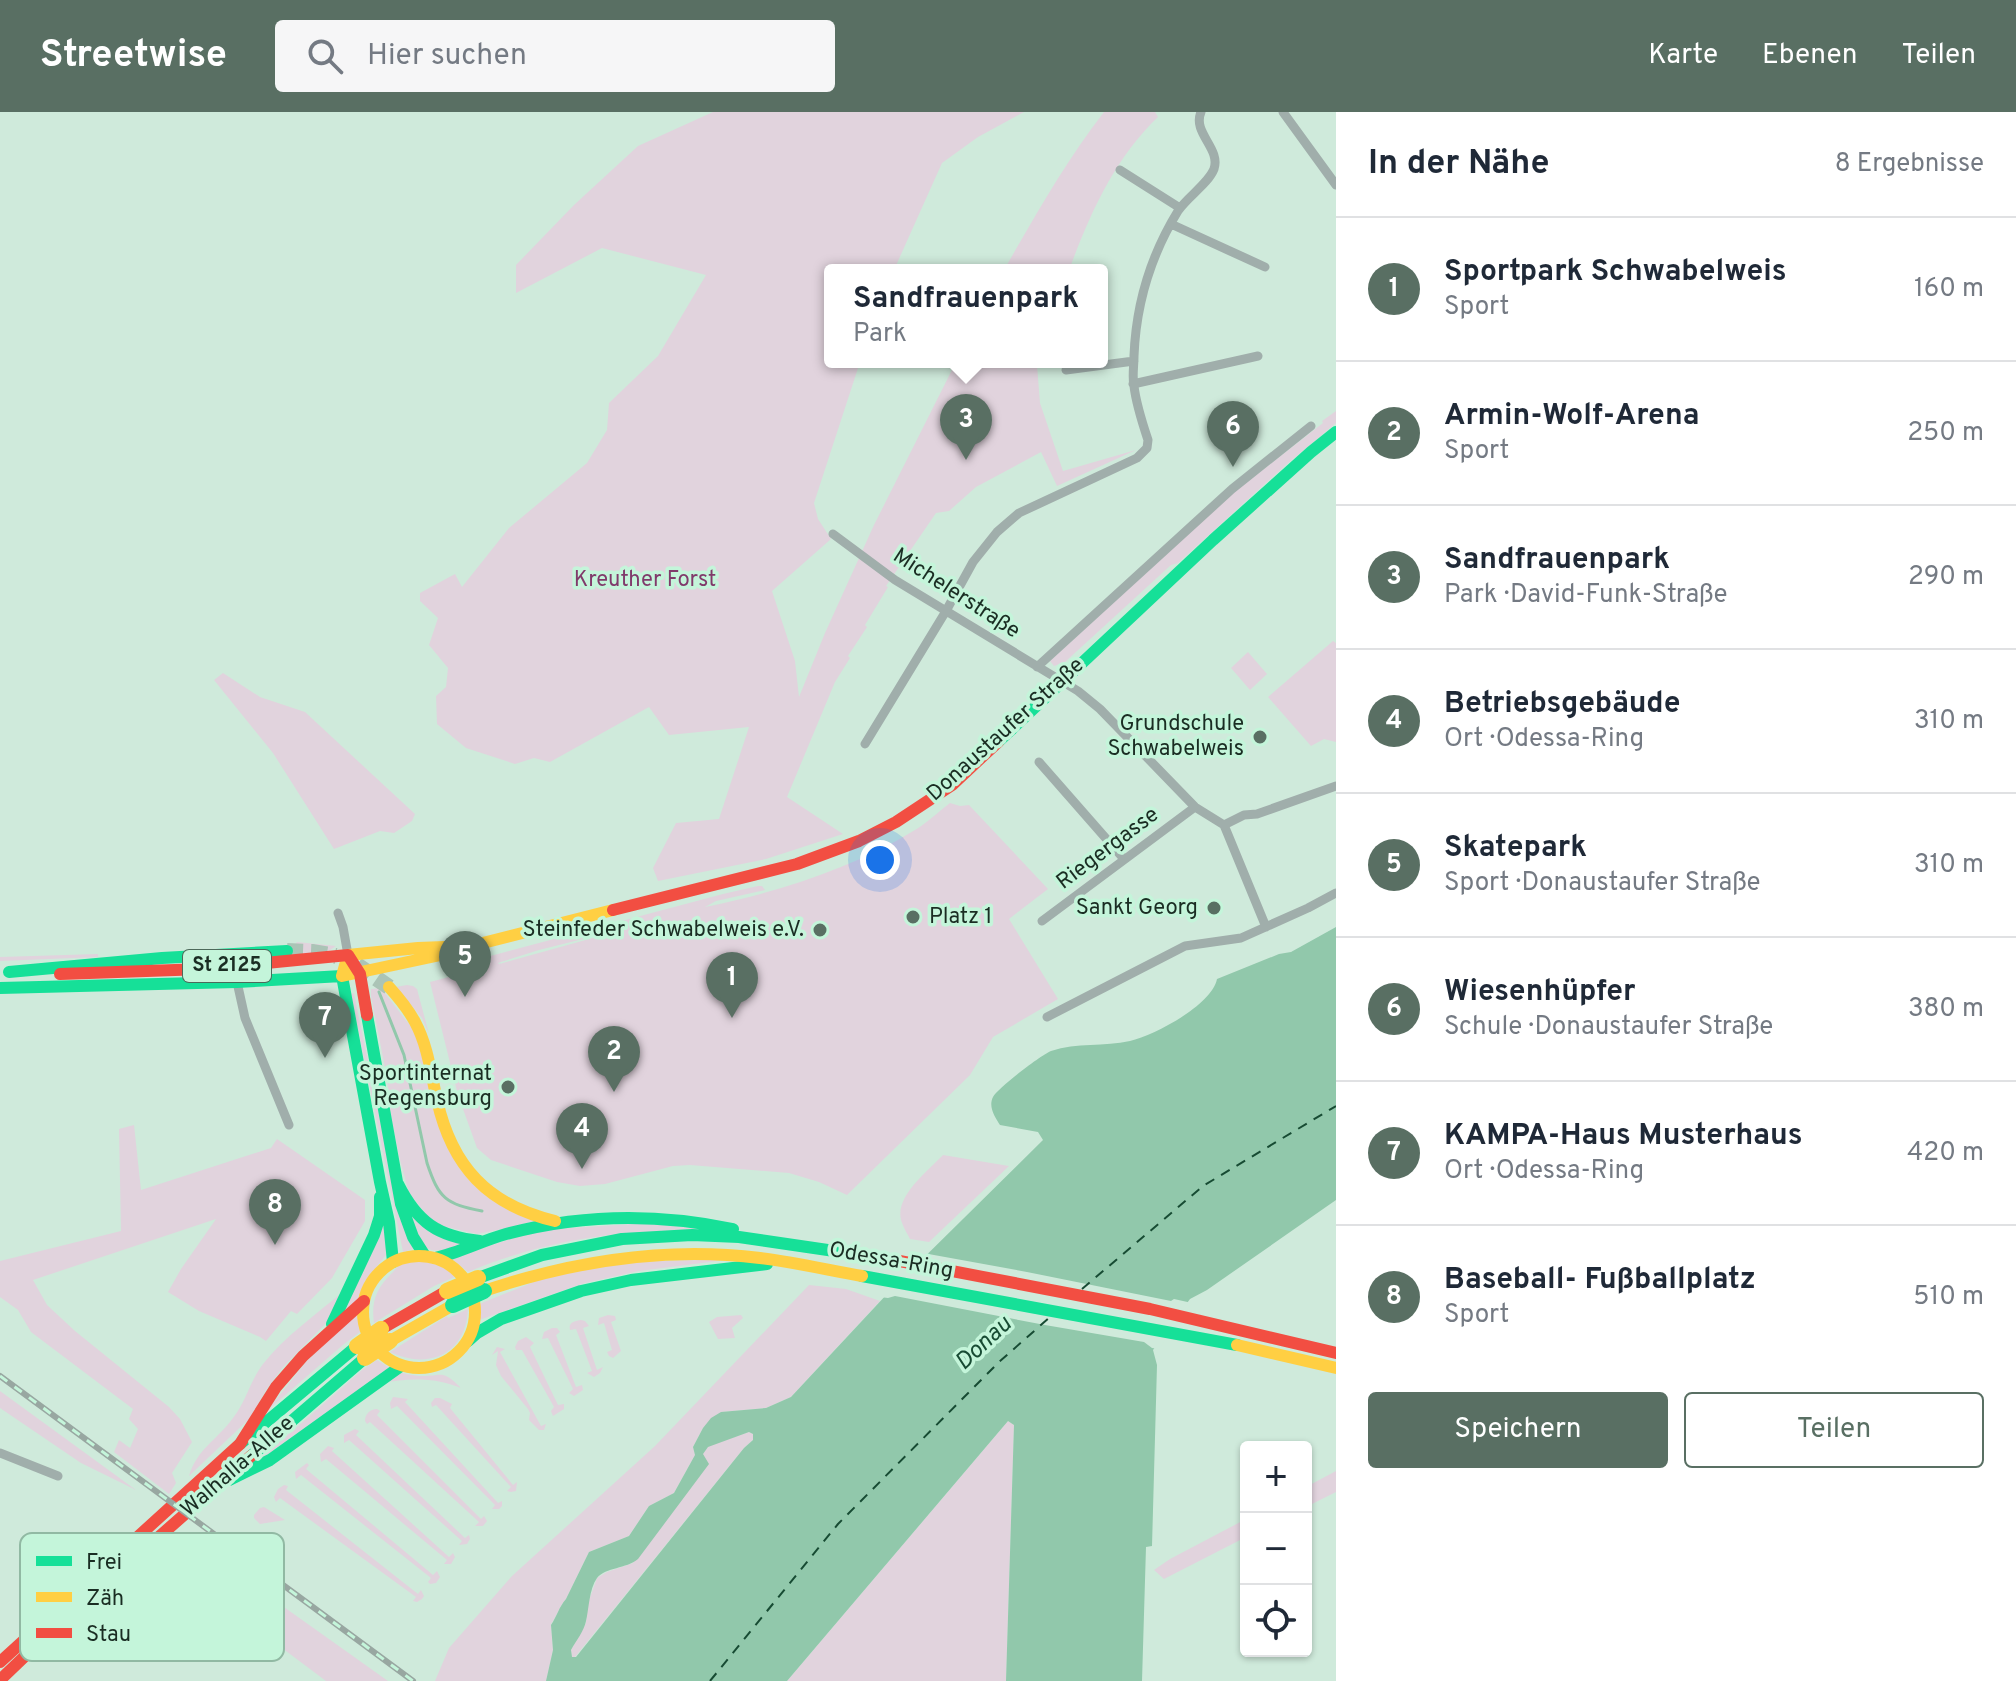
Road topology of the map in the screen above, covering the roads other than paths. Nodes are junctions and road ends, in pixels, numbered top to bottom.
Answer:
1 (1201, 112) edge
2 (1283, 112) edge
3 (1120, 170) dead end
4 (1332, 171) edge
5 (1336, 185) edge
6 (1180, 208) junction
7 (1171, 224) junction
8 (1265, 267) dead end
9 (1258, 356) dead end
10 (1134, 361) junction
11 (1108, 364) edge
12 (1081, 368) edge
13 (1066, 370) dead end
14 (1133, 384) junction
15 (1311, 426) dead end
16 (1336, 432) edge
17 (833, 534) dead end
18 (946, 611) junction
19 (1037, 667) junction
20 (1061, 682) junction
21 (865, 744) dead end
22 (1039, 762) dead end
23 (1336, 786) edge
24 (1195, 807) junction
25 (1224, 825) junction
26 (1124, 859) junction
27 (1336, 893) edge
28 (338, 913) dead end
29 (1042, 921) dead end
30 (1266, 927) junction
31 (471, 946) junction
32 (287, 951) tunnel mouth
33 (348, 955) junction
34 (5, 972) edge
35 (360, 974) junction
36 (342, 976) junction
37 (237, 982) junction
38 (389, 987) tunnel mouth
39 (0, 988) edge
40 (1047, 1017) dead end
41 (289, 1125) dead end
42 (389, 1183) junction
43 (564, 1222) junction
44 (769, 1240) junction
45 (482, 1241) junction
46 (430, 1257) junction
47 (780, 1261) junction
48 (393, 1262) junction
49 (481, 1284) junction
50 (450, 1298) joint
51 (364, 1301) junction
52 (329, 1331) junction
53 (468, 1341) junction
54 (1336, 1353) edge
55 (401, 1366) junction
56 (1336, 1368) edge
57 (246, 1450) junction
58 (0, 1453) edge
59 (58, 1476) dead end
60 (213, 1489) junction
61 (150, 1533) edge
62 (163, 1533) edge
63 (20, 1645) edge
64 (20, 1661) edge
65 (0, 1662) edge
66 (0, 1680) edge

1 - 6 street
2 - 4 street
3 - 6 street
4 - 5 street
6 - 7 street
7 - 8 street
7 - 10 street
9 - 14 street
10 - 11 street
10 - 14 street
12 - 13 street
14 - 18 street
15 - 19 street, Donaustaufer Straße
16 - 20 main road, Donaustaufer Straße / St 2125
17 - 18 street, Michelerstraße
18 - 19 street, Michelerstraße
18 - 21 street
19 - 20 street, Michelerstraße
20 - 24 street, Michelerstraße
20 - 31 main road, Donaustaufer Straße / St 2125
22 - 26 street
23 - 25 street
24 - 25 street, Michelerstraße
24 - 26 street, Riegergasse
25 - 30 street
26 - 29 street, Riegergasse
27 - 30 street
28 - 33 street
30 - 40 street
31 - 33 main road, Donaustaufer Straße / St 2125
31 - 35 main road, Donaustaufer Straße / St 2125
32 - 34 main road
33 - 34 main road, Donaustaufer Straße / St 2125
33 - 35 main road
33 - 36 main road
35 - 36 main road, Donaustaufer Straße / St 2125
35 - 42 main road
36 - 37 main road, Donaustaufer Straße / St 2125
36 - 42 main road
37 - 39 main road, Donaustaufer Straße / St 2125
37 - 41 street
38 - 43 main road
42 - 45 main road
42 - 46 main road
42 - 48 main road
42 - 52 main road
43 - 44 main road
43 - 45 main road
44 - 49 main road, Odessa-Ring
44 - 54 main road, Odessa-Ring
45 - 46 main road
46 - 48 main road
46 - 53 main road
47 - 49 main road, Odessa-Ring
47 - 53 main road
47 - 56 main road, Odessa-Ring
48 - 51 main road
49 - 50 main road, Odessa-Ring, bridge
50 - 57 main road, Walhalla-Allee, bridge
51 - 52 main road
51 - 55 main road
52 - 57 main road
53 - 55 main road
55 - 60 main road
57 - 60 main road, Walhalla-Allee
57 - 61 main road, Walhalla-Allee
58 - 59 street
60 - 62 main road, Walhalla-Allee
63 - 65 main road, Walhalla-Allee
64 - 66 main road, Walhalla-Allee

